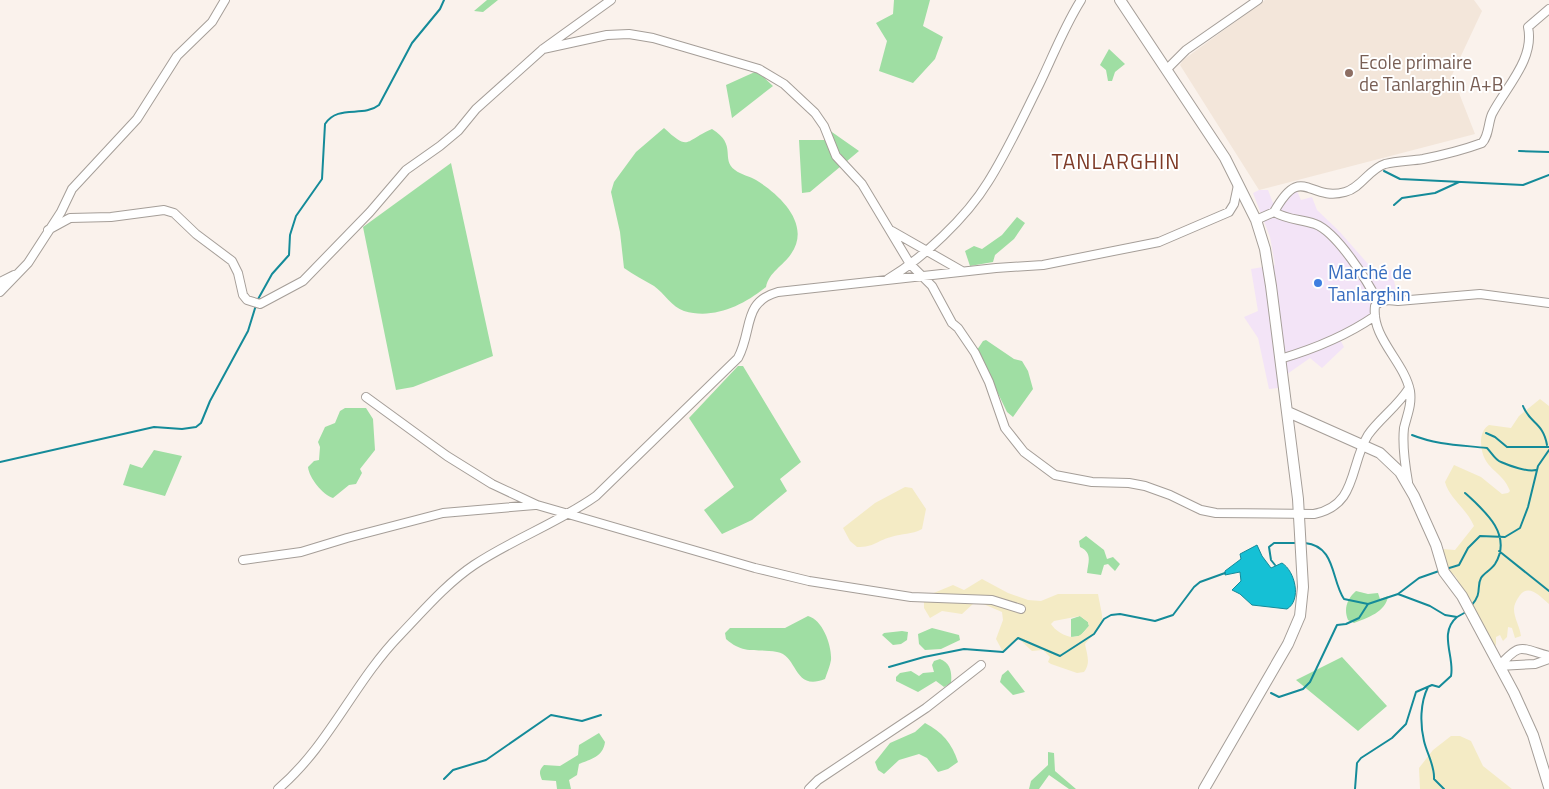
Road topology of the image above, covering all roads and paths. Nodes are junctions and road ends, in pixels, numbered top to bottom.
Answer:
1 (225, 0) edge
2 (611, 0) edge
3 (1081, 0) edge
4 (1120, 0) edge
5 (1258, 0) edge
6 (1549, 8) edge
7 (544, 49) junction
8 (1166, 70) junction
9 (1239, 182) junction
10 (1274, 212) junction
11 (1256, 220) junction
12 (889, 228) junction
13 (48, 230) junction
14 (925, 250) junction
15 (910, 264) junction
16 (18, 272) junction
17 (964, 272) junction
18 (924, 276) junction
19 (886, 280) junction
20 (0, 282) edge
21 (0, 292) edge
22 (1378, 302) junction
23 (1549, 303) edge
24 (1375, 316) junction
25 (1280, 359) junction
26 (1409, 388) junction
27 (366, 397) dead end
28 (1288, 412) junction
29 (1364, 446) junction
30 (1409, 488) junction
31 (538, 505) junction
32 (1300, 512) junction
33 (570, 513) junction
34 (243, 560) dead end
35 (1021, 609) dead end
36 (1549, 658) edge
37 (982, 665) dead end
38 (1499, 666) junction
39 (1549, 786) edge
40 (278, 789) edge
41 (809, 789) edge
42 (1204, 789) edge

1 - 13 street
2 - 7 street
3 - 14 street
4 - 8 street
5 - 8 street
6 - 10 street
7 - 12 street
7 - 13 street
8 - 9 street
9 - 11 street
9 - 17 street
10 - 11 street
10 - 22 street
11 - 25 street
12 - 14 street
12 - 15 street
13 - 16 street
14 - 15 street
14 - 17 street
15 - 18 street
15 - 19 street
16 - 20 street
16 - 21 street
17 - 18 street
18 - 19 street
18 - 32 street
19 - 33 street
22 - 23 street
22 - 24 street
24 - 25 street
24 - 26 street
25 - 28 street
26 - 29 street
26 - 30 street
27 - 31 street
28 - 29 street
28 - 32 street
29 - 30 street
29 - 32 street
30 - 38 street
31 - 33 street
31 - 34 street
32 - 42 street
33 - 35 street
33 - 40 street
36 - 38 street
36 - 38 street
37 - 41 street
38 - 39 street

